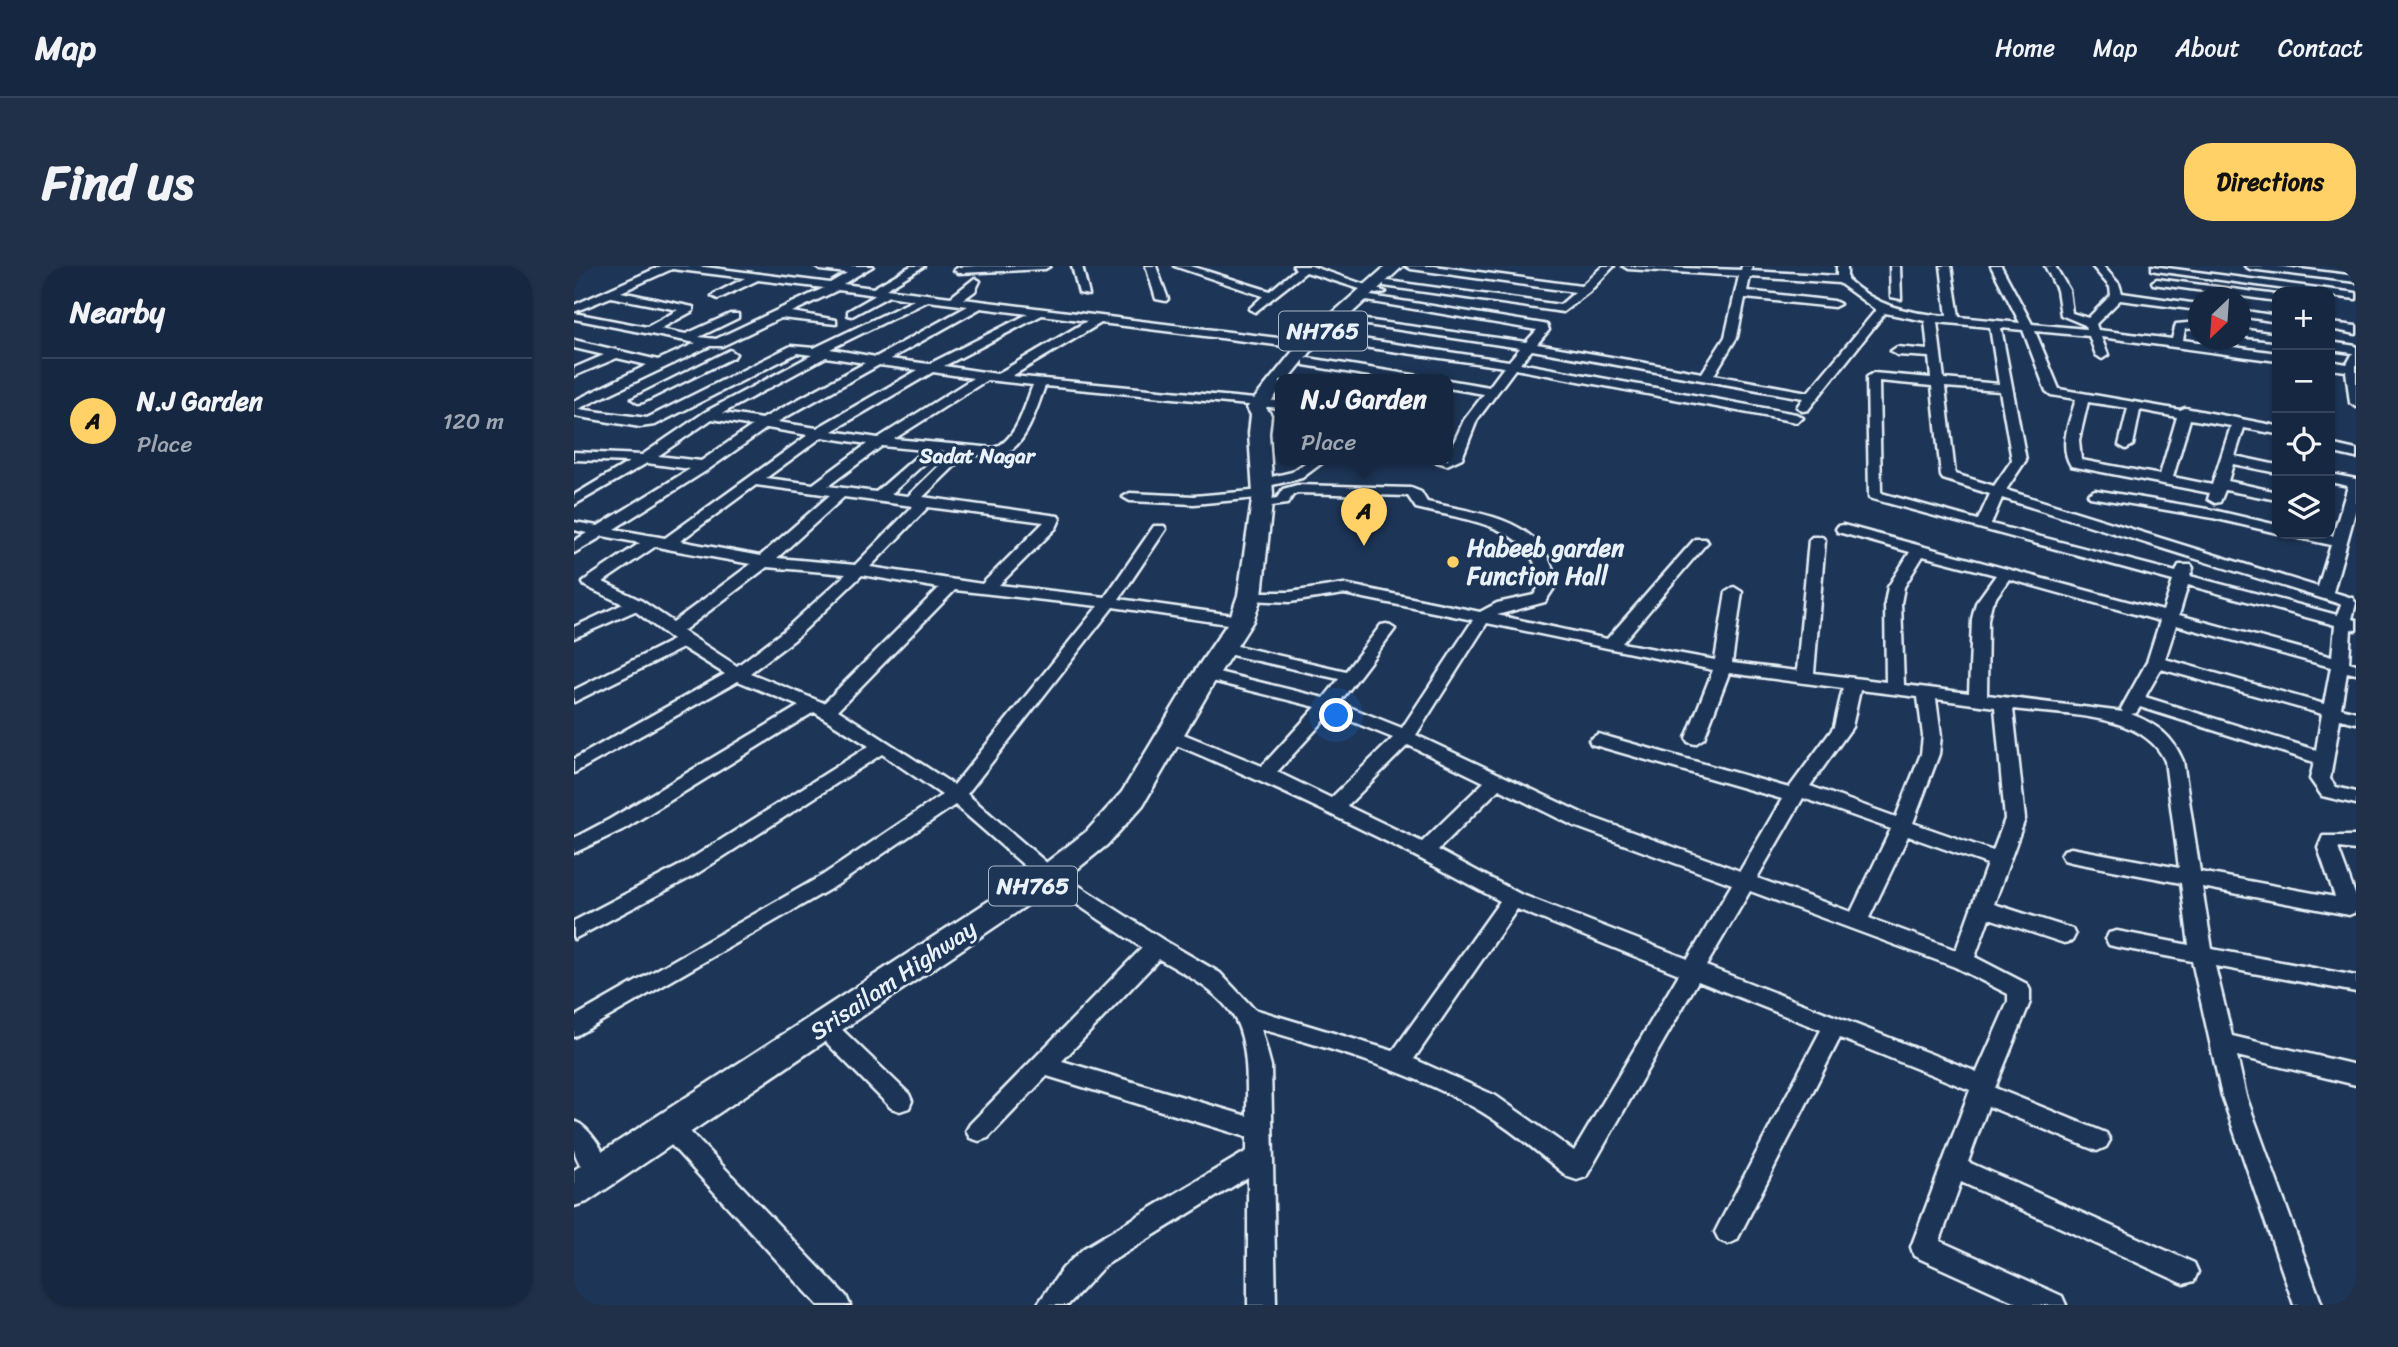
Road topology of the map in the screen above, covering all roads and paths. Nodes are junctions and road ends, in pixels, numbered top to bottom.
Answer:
1 (670, 266) edge
2 (769, 266) edge
3 (821, 266) edge
4 (919, 266) edge
5 (1045, 266) edge
6 (1077, 266) edge
7 (1151, 266) edge
8 (1179, 266) edge
9 (1395, 266) edge
10 (1409, 266) edge
11 (1609, 266) edge
12 (1628, 266) edge
13 (1842, 266) edge
14 (1895, 266) edge
15 (1946, 266) edge
16 (1996, 266) edge
17 (2050, 266) edge
18 (2097, 266) edge
19 (2250, 266) edge
20 (1303, 267) edge
21 (1665, 267) edge
22 (2156, 267) edge
23 (713, 268) edge
24 (1701, 268) edge
25 (863, 269) edge
26 (2300, 269) edge
27 (959, 270) dead end
28 (1746, 270) edge
29 (1777, 271) edge
30 (753, 276) junction
31 (1842, 279) junction
32 (2356, 279) edge
33 (790, 281) junction
34 (975, 281) dead end
35 (2157, 282) junction
36 (835, 286) junction
37 (1585, 290) junction
38 (874, 291) junction
39 (1377, 291) junction
40 (609, 293) junction
41 (887, 293) junction
42 (1085, 293) dead end
43 (1741, 294) junction
44 (1271, 295) junction
45 (718, 296) dead end
46 (2117, 296) junction
47 (2356, 296) edge
48 (1897, 297) dead end
49 (2272, 297) edge
50 (926, 298) junction
51 (1162, 299) dead end
52 (953, 301) junction
53 (2159, 302) junction
54 (980, 304) junction
55 (1834, 304) dead end
56 (578, 305) edge
57 (2188, 306) edge
58 (1255, 309) dead end
59 (1563, 309) junction
60 (1882, 310) junction
61 (1040, 312) junction
62 (780, 313) junction
63 (852, 313) dead end
64 (2251, 314) edge
65 (574, 316) edge
66 (734, 316) dead end
67 (2272, 317) edge
68 (1099, 319) junction
69 (1347, 319) junction
70 (1931, 320) junction
71 (832, 322) dead end
72 (1954, 322) junction
73 (611, 324) junction
74 (1995, 326) junction
75 (2188, 326) edge
76 (2335, 327) edge
77 (2028, 328) junction
78 (2092, 328) junction
79 (1543, 330) junction
80 (2356, 330) edge
81 (648, 331) junction
82 (2251, 333) edge
83 (2272, 336) edge
84 (687, 338) junction
85 (1328, 338) junction
86 (574, 342) edge
87 (708, 342) junction
88 (2177, 343) junction
89 (1530, 346) junction
90 (2335, 347) edge
91 (2356, 350) edge
92 (822, 351) junction
93 (1897, 351) dead end
94 (616, 354) junction
95 (730, 354) dead end
96 (1308, 354) junction
97 (1934, 354) junction
98 (2102, 355) dead end
99 (2272, 356) edge
100 (877, 359) junction
101 (659, 364) junction
102 (2355, 364) edge
103 (1512, 365) junction
104 (2335, 365) edge
105 (933, 367) junction
106 (694, 371) junction
107 (574, 372) edge
108 (1293, 374) edge
109 (1298, 374) edge
110 (1393, 374) edge
111 (992, 377) junction
112 (1706, 377) junction
113 (733, 378) junction
114 (1041, 382) junction
115 (1937, 382) junction
116 (1453, 385) edge
117 (2007, 388) junction
118 (1493, 391) junction
119 (702, 395) junction
120 (1811, 396) junction
121 (2083, 398) junction
122 (2356, 399) edge
123 (638, 400) dead end
124 (734, 401) junction
125 (1269, 405) edge
126 (2135, 405) junction
127 (574, 406) edge
128 (574, 412) edge
129 (2185, 412) junction
130 (710, 415) junction
131 (2239, 422) junction
132 (765, 423) junction
133 (2272, 429) edge
134 (820, 432) junction
135 (879, 442) junction
136 (2126, 445) dead end
137 (935, 447) junction
138 (2335, 449) edge
139 (962, 450) junction
140 (2356, 454) edge
141 (574, 456) edge
142 (1453, 457) edge
143 (645, 459) junction
144 (2227, 459) junction
145 (1312, 465) edge
146 (704, 466) junction
147 (2272, 468) edge
148 (2335, 479) edge
149 (755, 481) junction
150 (2165, 481) junction
151 (2356, 484) edge
152 (2218, 487) junction
153 (817, 488) junction
154 (1998, 491) junction
155 (841, 492) junction
156 (1263, 494) junction
157 (2095, 494) dead end
158 (881, 495) junction
159 (2272, 495) edge
160 (1130, 497) dead end
161 (574, 501) edge
162 (919, 501) junction
163 (2213, 514) junction
164 (574, 526) edge
165 (1983, 526) junction
166 (2272, 528) edge
167 (1159, 529) dead end
168 (1843, 529) dead end
169 (601, 533) junction
170 (2324, 539) edge
171 (1817, 540) dead end
172 (1700, 542) dead end
173 (2338, 542) junction
174 (659, 543) junction
175 (574, 548) edge
176 (1920, 549) junction
177 (2187, 552) junction
178 (767, 562) junction
179 (858, 570) junction
180 (2006, 572) junction
181 (2183, 580) junction
182 (583, 582) edge
183 (951, 585) junction
184 (987, 588) junction
185 (1734, 593) dead end
186 (2324, 594) junction
187 (1109, 602) junction
188 (636, 604) junction
189 (1246, 608) junction
190 (1483, 617) junction
191 (2171, 618) junction
192 (2350, 623) edge
193 (1387, 629) dead end
194 (574, 633) edge
195 (678, 635) junction
196 (1611, 645) junction
197 (1224, 648) junction
198 (2156, 662) junction
199 (1723, 667) junction
200 (2348, 667) edge
201 (737, 674) junction
202 (1206, 674) junction
203 (1351, 677) junction
204 (1805, 677) junction
205 (1853, 683) junction
206 (1895, 688) junction
207 (1926, 692) junction
208 (574, 697) edge
209 (1978, 699) junction
210 (2136, 700) junction
211 (2003, 703) junction
212 (1328, 705) junction
213 (820, 709) junction
214 (2332, 711) junction
215 (2124, 718) junction
216 (2356, 718) edge
217 (1169, 735) junction
218 (1406, 736) junction
219 (1695, 738) dead end
220 (1598, 740) dead end
221 (882, 746) junction
222 (2322, 758) junction
223 (574, 767) edge
224 (1265, 774) junction
225 (1496, 782) junction
226 (1796, 792) junction
227 (956, 795) junction
228 (2356, 799) edge
229 (1334, 807) junction
230 (1902, 827) junction
231 (2356, 843) edge
232 (574, 846) edge
233 (1424, 851) junction
234 (2071, 855) dead end
235 (1999, 861) junction
236 (1049, 876) junction
237 (2192, 878) junction
238 (1744, 883) junction
239 (1513, 899) junction
240 (1983, 908) junction
241 (2353, 908) edge
242 (1857, 922) junction
243 (574, 931) edge
244 (2064, 935) dead end
245 (2117, 939) dead end
246 (1157, 947) junction
247 (2202, 957) junction
248 (1963, 961) junction
249 (1693, 971) junction
250 (2356, 984) edge
251 (1245, 1016) junction
252 (1835, 1025) junction
253 (824, 1026) junction
254 (574, 1028) edge
255 (2222, 1043) junction
256 (1398, 1063) junction
257 (1043, 1065) junction
258 (2356, 1075) edge
259 (1983, 1089) junction
260 (900, 1101) dead end
261 (670, 1127) junction
262 (1259, 1130) junction
263 (574, 1131) edge
264 (979, 1131) dead end
265 (2097, 1140) dead end
266 (1259, 1157) junction
267 (1954, 1167) junction
268 (601, 1172) junction
269 (574, 1190) edge
270 (1728, 1232) dead end
271 (2184, 1272) dead end
272 (829, 1303) edge
273 (1051, 1305) edge
274 (1262, 1305) edge
275 (2052, 1305) edge
276 (2308, 1305) edge

1 - 23 street
1 - 40 street
2 - 30 street
3 - 25 street
3 - 33 street
4 - 38 street
5 - 27 street
6 - 42 street
7 - 51 street
8 - 44 street
9 - 39 highway, NH765
10 - 37 street
10 - 39 highway, NH765
11 - 37 street
12 - 21 street
13 - 31 street
14 - 48 street
15 - 72 street
16 - 77 street
17 - 78 street
18 - 46 street
19 - 26 street
20 - 39 street
20 - 44 street
21 - 24 street
22 - 35 street
22 - 47 street
23 - 30 street
24 - 28 street
25 - 36 street
26 - 32 street
28 - 29 street
28 - 43 street
29 - 31 street
30 - 33 street
30 - 45 street
31 - 60 street
33 - 36 street
34 - 52 street
35 - 49 street
35 - 53 street
36 - 38 street
36 - 62 street
37 - 59 street
38 - 41 street
39 - 59 street
39 - 69 highway, NH765
39 - 79 street
39 - 96 highway, NH765
40 - 56 street
40 - 81 street
41 - 50 street
41 - 63 street
43 - 55 street
43 - 112 street
44 - 58 street
46 - 53 street
46 - 78 street
50 - 52 street
50 - 92 street
52 - 54 street
53 - 57 street
54 - 61 street
54 - 100 street
59 - 79 street
60 - 70 street
60 - 120 street
61 - 68 street
61 - 105 street
62 - 71 street
62 - 87 street
64 - 67 street
65 - 73 street
66 - 84 street
68 - 96 street
68 - 111 street
69 - 85 highway, NH765
69 - 89 street
70 - 72 street
70 - 97 street
72 - 74 street
73 - 81 street
73 - 86 street
74 - 77 street
74 - 117 street
75 - 88 street
76 - 80 street
77 - 78 street
77 - 121 street
78 - 88 street
78 - 98 street
79 - 89 street
81 - 84 street
82 - 83 street
84 - 87 street
85 - 96 highway, NH765
85 - 103 street
86 - 94 street
87 - 101 street
88 - 99 street
89 - 103 street
89 - 112 street
90 - 91 street
92 - 100 street
92 - 113 street
92 - 124 street
93 - 97 street
94 - 101 street
94 - 107 street
95 - 106 street
96 - 108 highway, NH765
96 - 109 highway, NH765
96 - 110 street
97 - 115 street
100 - 105 street
100 - 132 street
101 - 106 street
101 - 127 street
102 - 104 street
102 - 122 street
103 - 118 street
103 - 120 street
105 - 111 street
105 - 134 street
106 - 113 street
106 - 123 street
111 - 114 street
111 - 135 street
112 - 120 street
113 - 119 street
114 - 125 street
114 - 139 street
115 - 117 street
115 - 154 street
115 - 165 street
116 - 118 street
117 - 154 street
118 - 142 street
119 - 124 street
119 - 128 street
121 - 126 street
121 - 150 street
124 - 130 street
125 - 156 highway, Srisailam Highway / NH765
126 - 129 street
126 - 136 street
129 - 131 street
129 - 150 street
130 - 132 street
130 - 143 street
131 - 133 street
131 - 144 street
132 - 134 street
132 - 146 street
134 - 135 street
134 - 149 street
135 - 137 street
135 - 153 street
137 - 139 street
137 - 158 street
138 - 140 street
139 - 162 street
141 - 143 street
143 - 146 street
143 - 161 street
144 - 147 street
144 - 152 street
145 - 156 street
146 - 169 street
148 - 151 street
149 - 153 street
149 - 174 street
150 - 152 street
151 - 173 street
152 - 159 street
152 - 163 street
153 - 155 street
154 - 165 street
154 - 177 street
155 - 158 street
155 - 178 street
156 - 160 street
156 - 189 highway, Srisailam Highway / NH765
156 - 190 street
157 - 163 street
158 - 162 street
162 - 179 street
162 - 184 street
163 - 166 street
164 - 169 street
165 - 181 street
167 - 187 street
168 - 176 street
169 - 174 street
169 - 175 street
170 - 173 street
171 - 204 street
172 - 196 street
173 - 186 street
174 - 178 street
174 - 182 street
176 - 180 street
176 - 206 street
177 - 181 street
177 - 186 street
178 - 179 street
178 - 195 street
179 - 183 street
179 - 201 street
180 - 191 street
180 - 209 street
181 - 191 street
181 - 192 street
182 - 188 street
183 - 184 street
183 - 213 street
184 - 187 street
185 - 199 street
186 - 192 street
187 - 189 street
187 - 227 street
188 - 194 street
188 - 195 street
189 - 190 street
189 - 197 highway, Srisailam Highway / NH765
190 - 196 street
190 - 218 street
191 - 198 street
191 - 200 street
192 - 200 street
193 - 203 street
195 - 201 street
195 - 208 street
196 - 199 street
197 - 202 highway, Srisailam Highway / NH765
197 - 203 street
198 - 210 street
198 - 214 street
199 - 204 street
199 - 219 street
200 - 214 street
201 - 213 street
201 - 223 street
202 - 212 street
202 - 217 highway, Srisailam Highway / NH765
203 - 212 street
204 - 205 street
205 - 206 street
205 - 226 street
206 - 207 street
207 - 209 street
207 - 230 street
209 - 211 street
210 - 215 street
210 - 222 street
211 - 215 street
211 - 235 street
212 - 218 street
212 - 224 street
213 - 221 street
213 - 232 street
214 - 216 street
214 - 222 street
215 - 237 street
217 - 224 street
217 - 236 highway, Srisailam Highway / NH765
218 - 225 street
218 - 229 street
220 - 226 street
221 - 227 street
221 - 243 street
222 - 228 street
224 - 229 street
225 - 233 street
225 - 238 street
226 - 230 street
226 - 238 street
227 - 236 street
227 - 254 street
229 - 233 street
230 - 235 street
230 - 242 street
231 - 241 street
233 - 239 street
234 - 237 street
235 - 240 street
236 - 246 street
236 - 253 highway, Srisailam Highway / NH765
237 - 241 street
237 - 247 street
238 - 242 street
238 - 249 street
239 - 249 street
239 - 256 street
240 - 244 street
240 - 248 street
242 - 248 street
245 - 247 street
246 - 251 street
246 - 257 street
247 - 250 street
247 - 255 street
248 - 259 street
249 - 252 street
249 - 256 street
251 - 256 street
251 - 262 street
252 - 259 street
252 - 270 street
253 - 260 street
253 - 261 highway, Srisailam Highway / NH765
255 - 258 street
255 - 276 street
257 - 262 street
257 - 264 street
259 - 265 street
259 - 267 street
261 - 268 highway, Srisailam Highway / NH765
261 - 272 street
262 - 266 street
263 - 268 street
266 - 273 street
266 - 274 street
267 - 271 street
267 - 275 street
268 - 269 highway, Srisailam Highway / NH765

